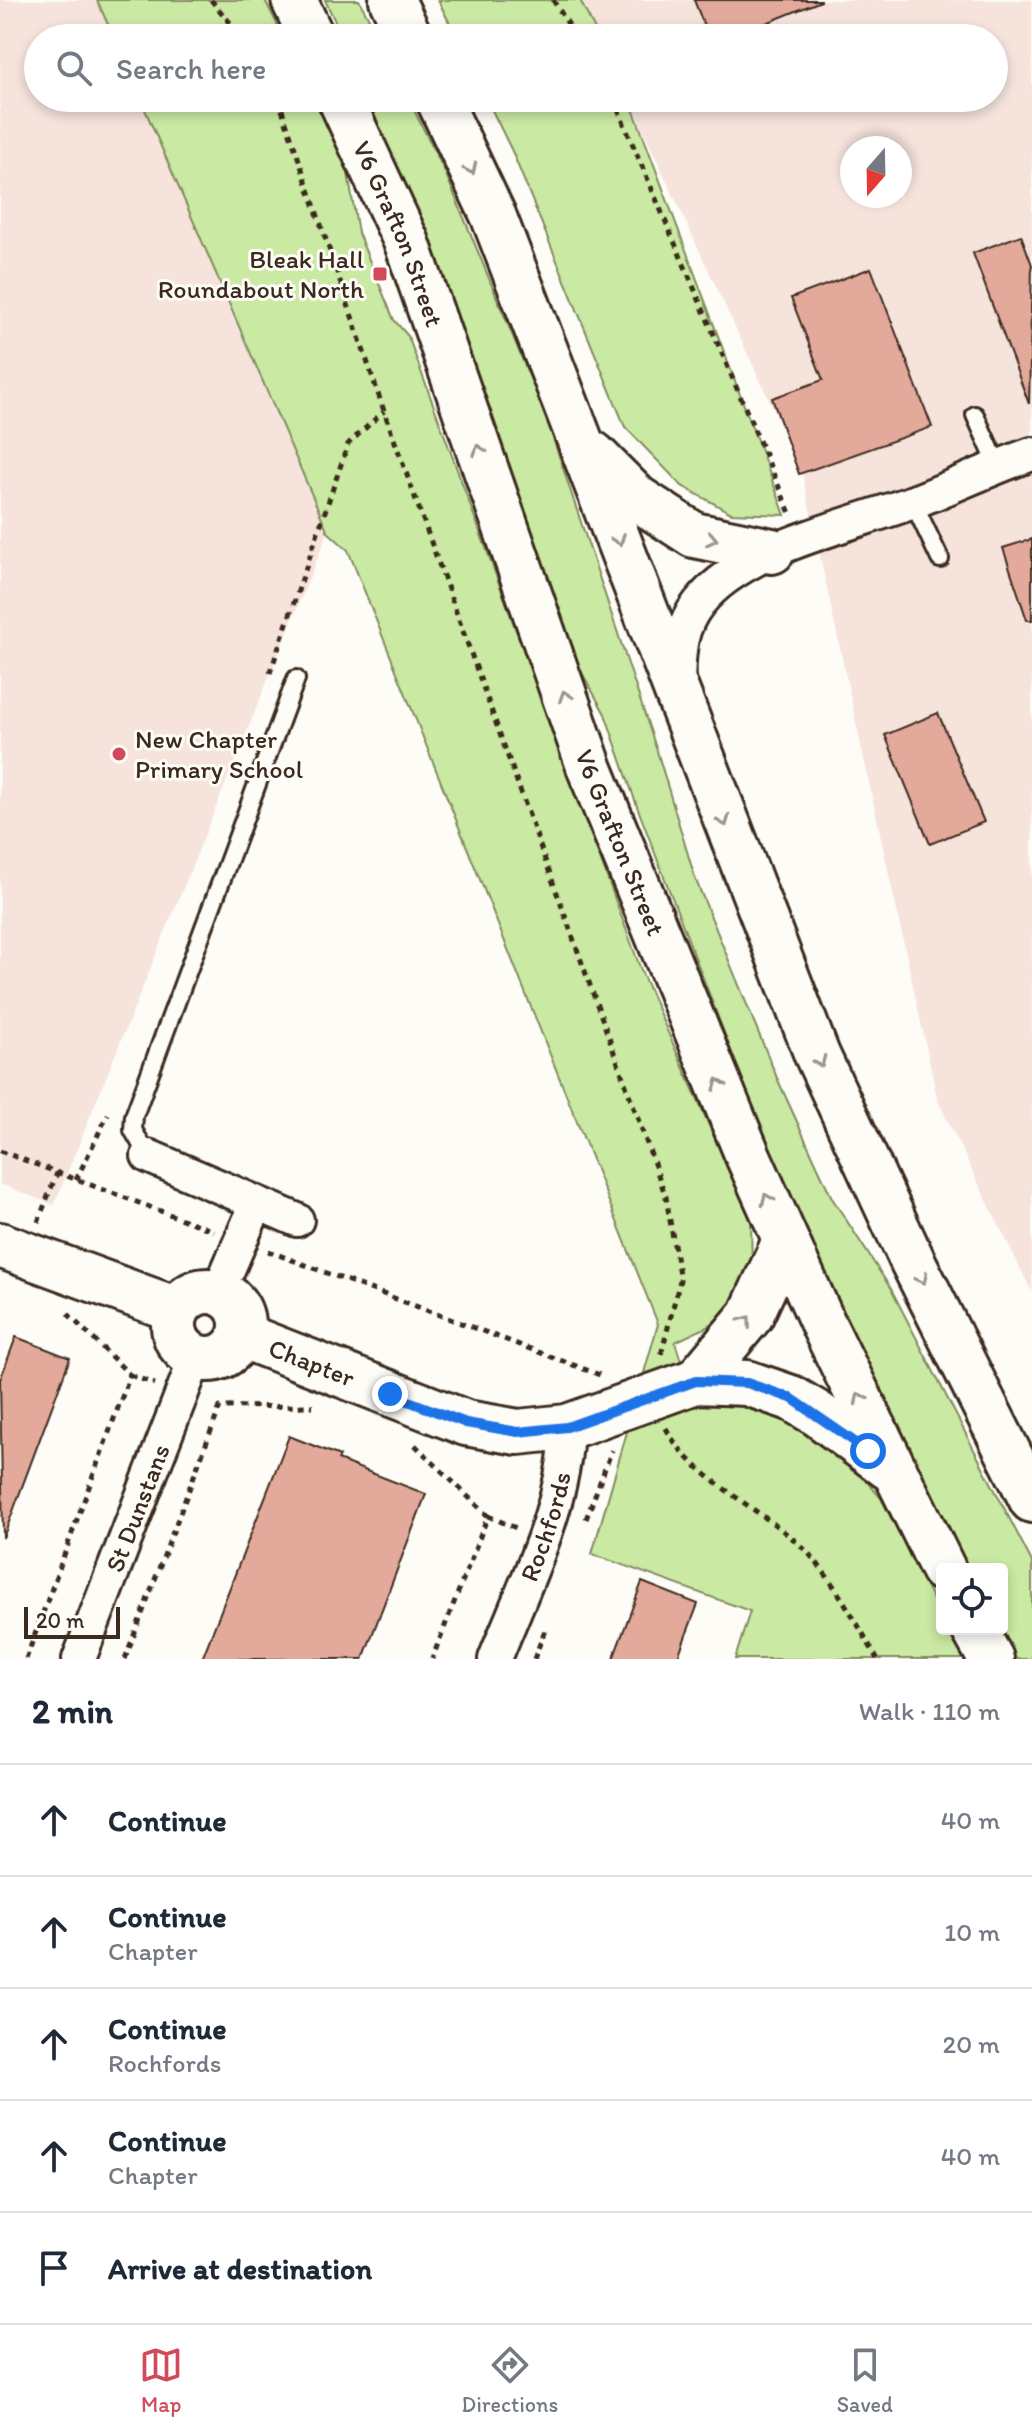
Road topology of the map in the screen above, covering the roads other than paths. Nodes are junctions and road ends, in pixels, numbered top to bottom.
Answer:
1 (294, 0) edge
2 (392, 0) edge
3 (305, 24) edge
4 (403, 24) edge
5 (346, 112) edge
6 (445, 112) edge
7 (975, 415) dead end
8 (583, 444) junction
9 (1032, 454) edge
10 (998, 466) junction
11 (913, 502) junction
12 (786, 545) junction
13 (940, 559) dead end
14 (296, 679) dead end
15 (678, 696) junction
16 (148, 1156) joint
17 (256, 1205) junction
18 (297, 1220) dead end
19 (785, 1241) junction
20 (13, 1250) edge
21 (218, 1293) junction
22 (177, 1310) junction
23 (241, 1335) junction
24 (196, 1357) junction
25 (696, 1381) junction
26 (567, 1427) junction
27 (897, 1474) junction
28 (1032, 1500) edge
29 (940, 1563) edge
30 (977, 1635) edge
31 (79, 1659) edge
32 (495, 1659) edge
33 (991, 1659) edge

1 - 3 street
2 - 4 street
19 -> 5 street, V6 Grafton Street
6 -> 8 street
7 - 10 lane
8 -> 12 street
8 -> 15 street
9 - 10 street
10 - 11 street
11 - 12 street
11 - 13 lane
12 - 15 street
14 - 16 lane
15 -> 28 street
16 - 17 street
17 - 18 street
17 - 21 street
25 -> 19 street
27 -> 19 street, V6 Grafton Street
20 - 22 street
21 - 22 street
21 - 23 street
22 - 24 street
23 - 24 street
23 - 26 street, Chapter
24 - 31 street, St Dunstans
25 - 26 street
25 - 27 street
26 - 32 street, Rochfords
27 - 29 street, V6 Grafton Street
30 - 33 street

